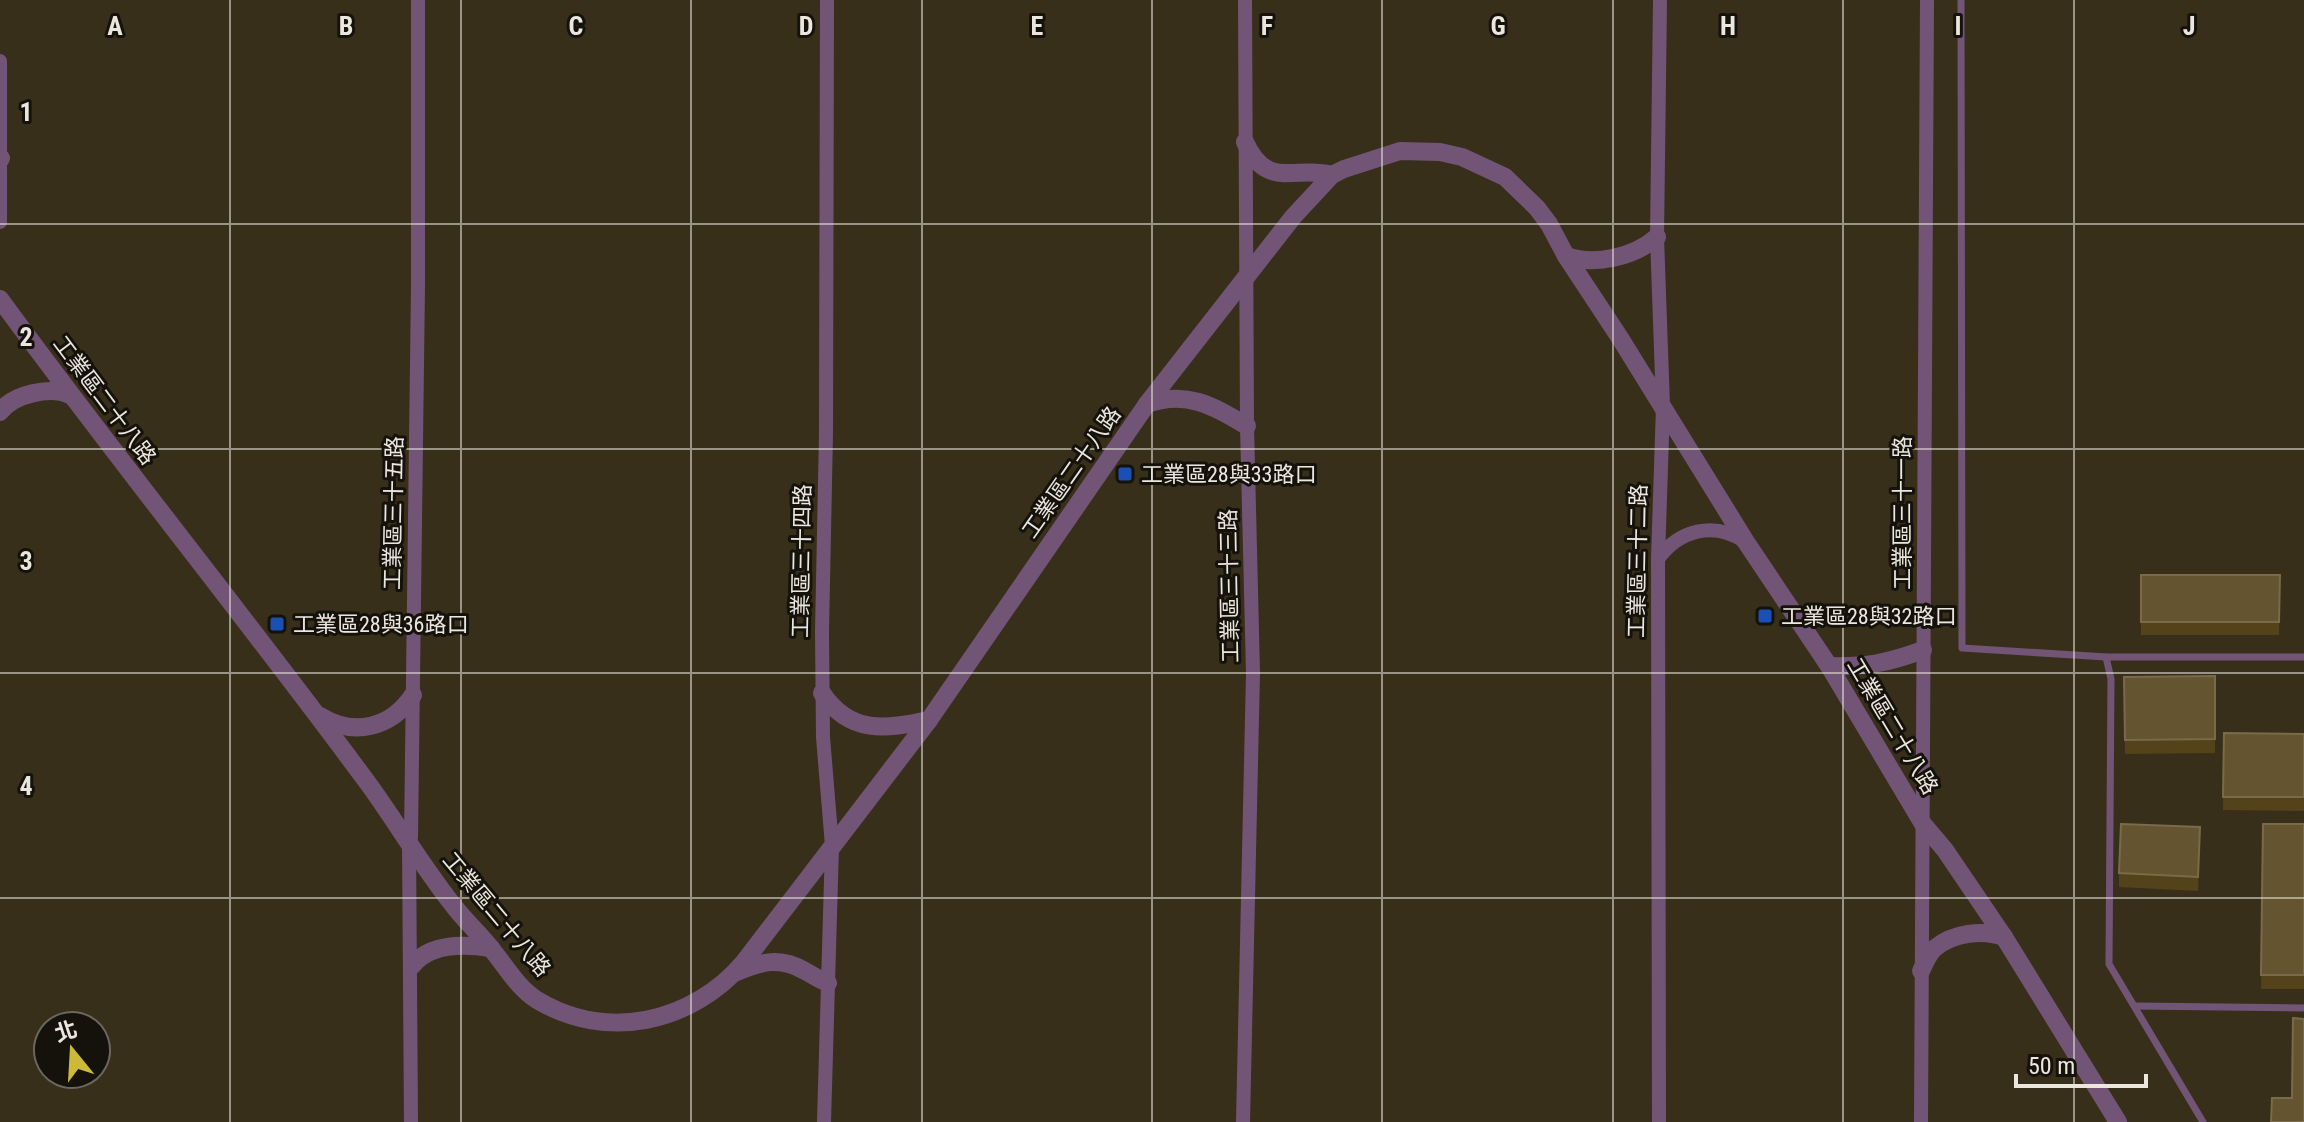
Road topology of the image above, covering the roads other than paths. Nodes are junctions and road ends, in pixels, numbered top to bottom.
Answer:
1 (418, 0) edge
2 (827, 0) edge
3 (1245, 0) edge
4 (1660, 0) edge
5 (1927, 0) edge
6 (1961, 0) edge
7 (0, 61) edge
8 (1245, 142) junction
9 (0, 159) edge
10 (1332, 175) junction
11 (0, 222) edge
12 (1657, 237) junction
13 (1566, 256) junction
14 (1247, 279) junction
15 (0, 299) edge
16 (70, 395) junction
17 (1147, 404) junction
18 (1663, 406) junction
19 (0, 412) edge
20 (1247, 426) junction
21 (1746, 542) junction
22 (1658, 559) junction
23 (1923, 650) junction
24 (2106, 657) junction
25 (2304, 657) edge
26 (1829, 666) junction
27 (822, 693) junction
28 (413, 695) junction
29 (312, 710) junction
30 (929, 720) junction
31 (1923, 824) junction
32 (409, 843) junction
33 (832, 846) junction
34 (2004, 937) junction
35 (491, 948) junction
36 (412, 966) junction
37 (1921, 971) junction
38 (734, 973) junction
39 (828, 983) junction
40 (2136, 1006) junction
41 (2304, 1008) edge
42 (411, 1122) edge
43 (824, 1122) edge
44 (1243, 1122) edge
45 (1659, 1122) edge
46 (1921, 1122) edge
47 (2118, 1122) edge
48 (2203, 1122) edge

1 - 28 street, 工業區三十五路
2 - 27 street, 工業區三十四路
3 - 8 street, 工業區三十三路
4 - 12 street, 工業區三十二路
5 - 23 street, 工業區三十一路
6 - 24 lane
7 - 9 street
8 - 10 street
8 - 14 street, 工業區三十三路
9 - 11 street
10 - 13 street, 工業區二十八路
10 - 14 street, 工業區二十八路
12 - 13 street
12 - 18 street, 工業區三十二路
13 - 18 street, 工業區二十八路
14 - 17 street, 工業區二十八路
14 - 20 street, 工業區三十三路
15 - 16 street, 工業區二十八路
16 - 19 street
16 - 29 street, 工業區二十八路
17 - 20 street
17 - 30 street, 工業區二十八路
18 - 21 street, 工業區二十八路
18 - 22 street, 工業區三十二路
20 - 44 street, 工業區三十三路
21 - 22 street
21 - 26 street, 工業區二十八路
22 - 45 street, 工業區三十二路
23 - 26 street
23 - 31 street, 工業區三十一路
24 - 25 lane
24 - 40 lane
26 - 31 street, 工業區二十八路
27 - 30 street
27 - 33 street, 工業區三十四路
28 - 29 street
28 - 32 street, 工業區三十五路
29 - 32 street, 工業區二十八路
30 - 33 street, 工業區二十八路
31 - 34 street, 工業區二十八路
31 - 37 street, 工業區三十一路
32 - 35 street, 工業區二十八路
32 - 36 street, 工業區三十五路
33 - 38 street, 工業區二十八路
33 - 39 street, 工業區三十四路
34 - 37 street
34 - 47 street, 工業區二十八路
35 - 36 street
35 - 38 street, 工業區二十八路
36 - 42 street, 工業區三十五路
37 - 46 street, 工業區三十一路
38 - 39 street
39 - 43 street, 工業區三十四路
40 - 41 lane
40 - 48 lane

